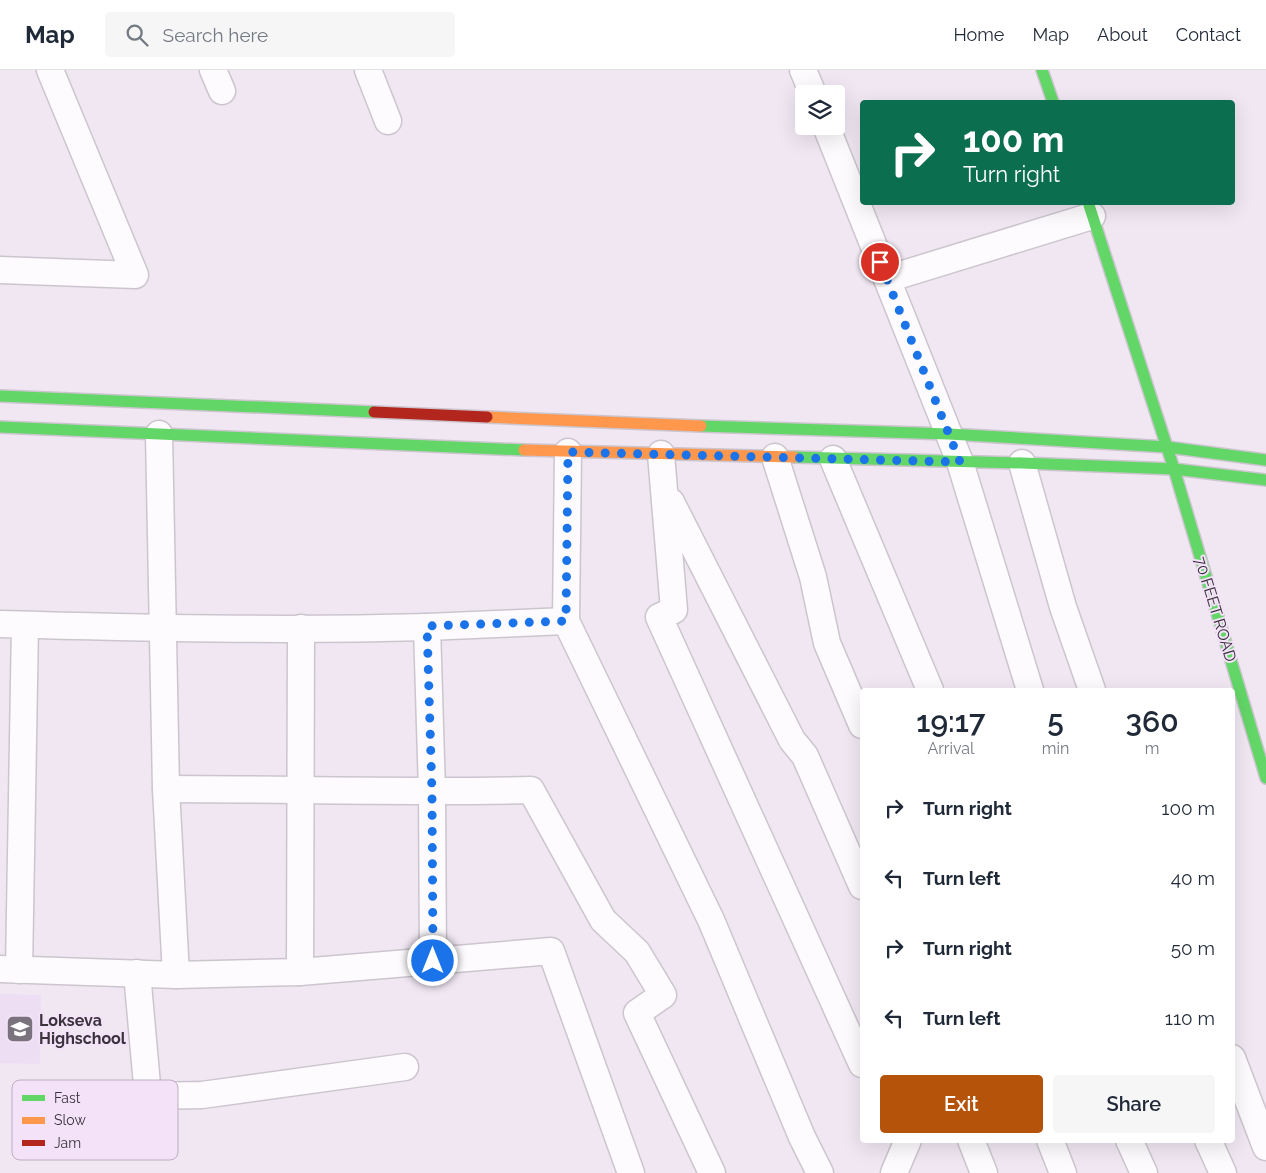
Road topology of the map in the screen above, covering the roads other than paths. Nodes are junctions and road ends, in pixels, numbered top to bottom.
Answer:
1 (50, 70) edge
2 (368, 70) edge
3 (803, 70) edge
4 (1042, 70) edge
5 (809, 85) edge
6 (1052, 100) edge
7 (388, 121) dead end
8 (830, 135) edge
9 (1090, 210) edge
10 (0, 270) edge
11 (887, 279) junction
12 (0, 396) edge
13 (0, 427) edge
14 (159, 434) junction
15 (949, 434) junction
16 (1167, 447) junction
17 (568, 452) junction
18 (661, 454) junction
19 (775, 457) junction
20 (833, 459) junction
21 (1266, 460) edge
22 (960, 462) junction
23 (1022, 463) junction
24 (1174, 469) junction
25 (1266, 480) edge
26 (665, 492) junction
27 (566, 621) junction
28 (12, 624) edge
29 (427, 626) junction
30 (164, 628) junction
31 (301, 628) junction
32 (929, 688) edge
33 (1029, 688) edge
34 (1091, 688) edge
35 (860, 720) edge
36 (1266, 778) edge
37 (166, 789) junction
38 (301, 790) junction
39 (432, 792) junction
40 (860, 881) edge
41 (433, 961) junction
42 (10, 969) edge
43 (300, 972) junction
44 (136, 973) junction
45 (176, 975) junction
46 (860, 1060) edge
47 (1235, 1066) edge
48 (404, 1067) dead end
49 (146, 1080) edge
50 (178, 1095) edge
51 (972, 1143) edge
52 (1051, 1143) edge
53 (1130, 1143) edge
54 (1209, 1143) edge
55 (1266, 1147) edge
56 (631, 1173) edge
57 (712, 1173) edge
58 (820, 1173) edge
59 (984, 1173) edge
60 (1063, 1173) edge
61 (1144, 1173) edge
62 (1223, 1173) edge

1 - 10 street
2 - 7 street
3 - 5 street
4 - 6 main road
8 - 11 street
9 - 11 street
9 - 16 main road, 70 FEET ROAD
11 - 15 street
12 - 15 main road
13 - 14 main road
14 - 17 main road
14 - 30 street
15 - 16 main road
15 - 22 street
16 - 21 main road
16 - 24 main road, 70 FEET ROAD
17 - 18 main road
17 - 27 street
18 - 19 main road
18 - 26 street
19 - 20 main road
19 - 35 street
20 - 22 main road
20 - 32 street
22 - 23 main road
22 - 33 street
23 - 24 main road
23 - 34 street
24 - 25 main road
24 - 36 main road, 70 FEET ROAD
26 - 40 street
26 - 46 street
27 - 29 street
27 - 58 street
28 - 30 street
28 - 42 street
29 - 31 street
29 - 39 street
30 - 31 street
30 - 37 street
31 - 38 street
37 - 38 street
37 - 45 street
38 - 39 street
38 - 43 street
39 - 41 street
39 - 57 street
41 - 43 street
41 - 56 street
42 - 44 street
43 - 45 street
44 - 45 street
44 - 49 street
47 - 55 street
48 - 50 street
51 - 59 street
52 - 60 street
53 - 61 street
54 - 62 street

